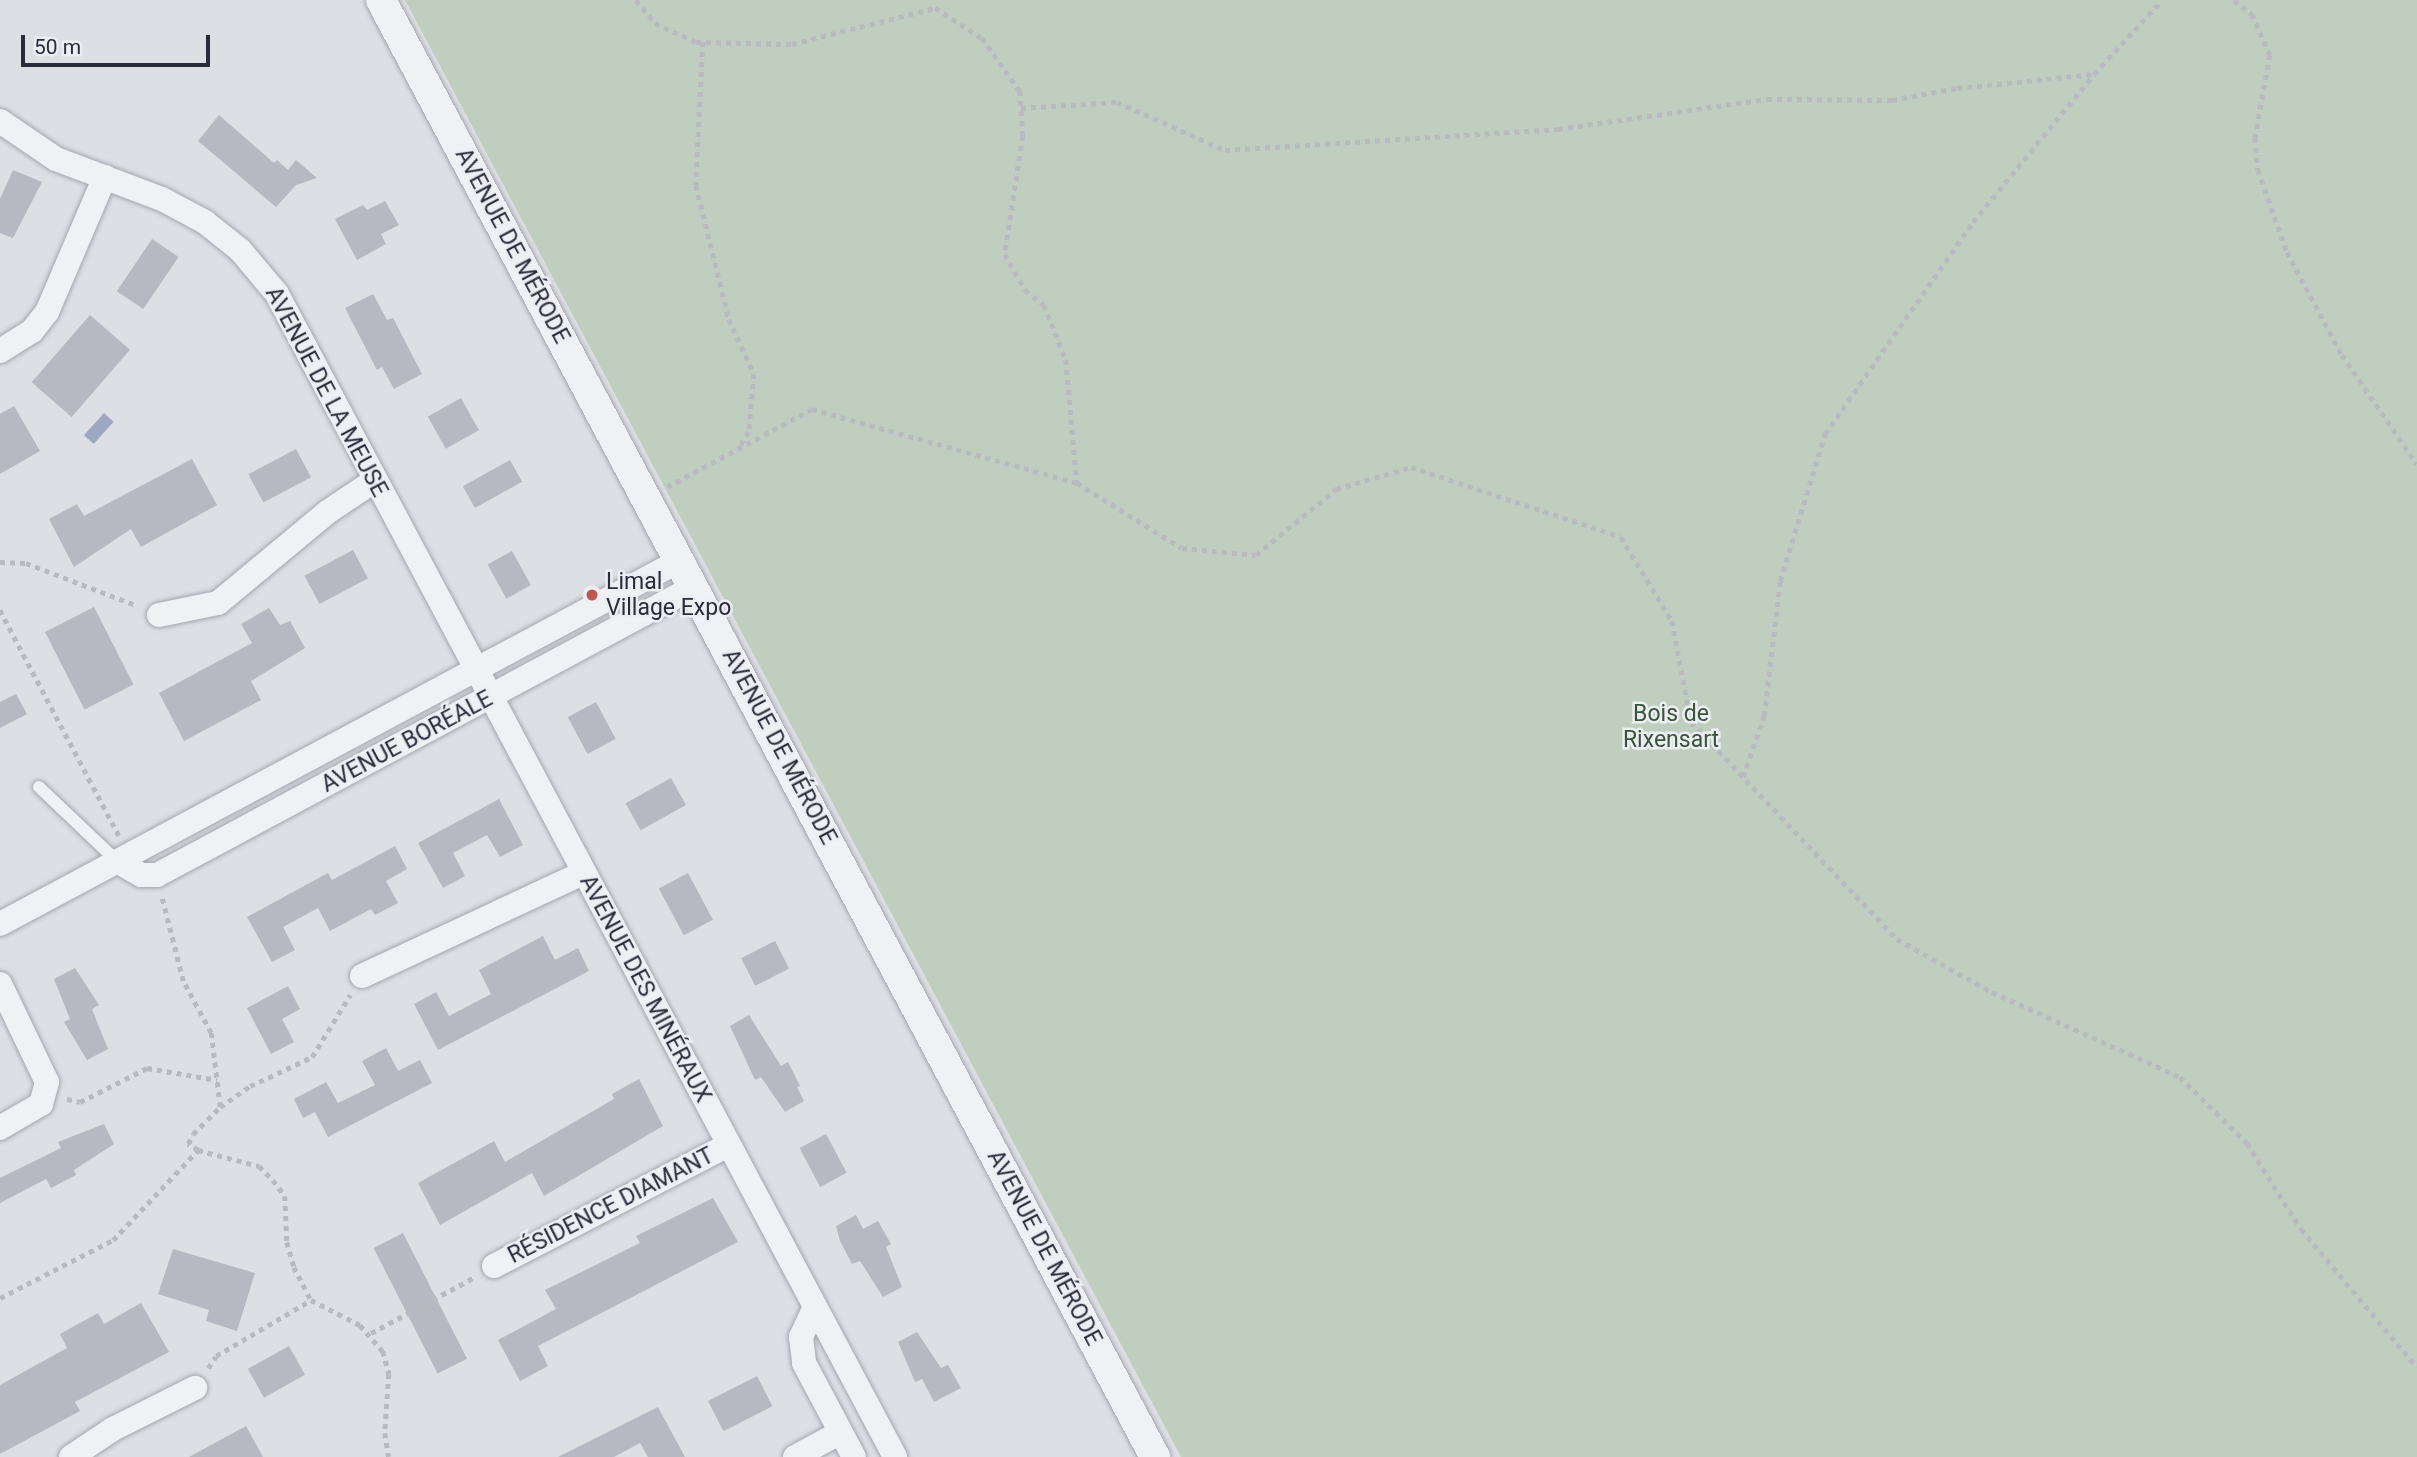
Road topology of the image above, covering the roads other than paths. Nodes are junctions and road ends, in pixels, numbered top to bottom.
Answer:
1 (382, 0) edge
2 (0, 121) edge
3 (104, 177) junction
4 (0, 351) edge
5 (374, 481) junction
6 (679, 561) junction
7 (694, 587) junction
8 (159, 614) road end
9 (477, 669) junction
10 (491, 697) junction
11 (39, 787) dead end
12 (123, 857) junction
13 (583, 873) junction
14 (0, 924) edge
15 (362, 976) road end
16 (0, 984) edge
17 (0, 1128) edge
18 (728, 1145) junction
19 (494, 1266) road end
20 (814, 1309) junction
21 (195, 1388) road end
22 (841, 1432) junction
23 (71, 1457) edge
24 (795, 1457) edge
25 (854, 1457) edge
26 (895, 1457) edge
27 (1156, 1457) edge

1 - 6 street, AVENUE DE MÉRODE
2 - 3 street, AVENUE DE LA MEUSE
3 - 4 street
3 - 5 street, AVENUE DE LA MEUSE
5 - 8 street
5 - 9 street, AVENUE DE LA MEUSE
6 - 7 street, AVENUE DE MÉRODE
6 - 9 street, AVENUE BORÉALE
7 - 10 street, AVENUE BORÉALE
7 - 27 street, AVENUE DE MÉRODE
9 - 10 street, AVENUE DES MINÉRAUX
9 - 12 street, AVENUE BORÉALE
10 - 12 street, AVENUE BORÉALE
10 - 13 street, AVENUE DES MINÉRAUX
11 - 12 lane
12 - 14 street, AVENUE BORÉALE
13 - 15 street
13 - 18 street, AVENUE DES MINÉRAUX
16 - 17 street
18 - 19 street, RÉSIDENCE DIAMANT
18 - 20 street, AVENUE DES MINÉRAUX
20 - 22 street
20 - 26 street, AVENUE DES MINÉRAUX
21 - 23 street
22 - 24 street
22 - 25 street

